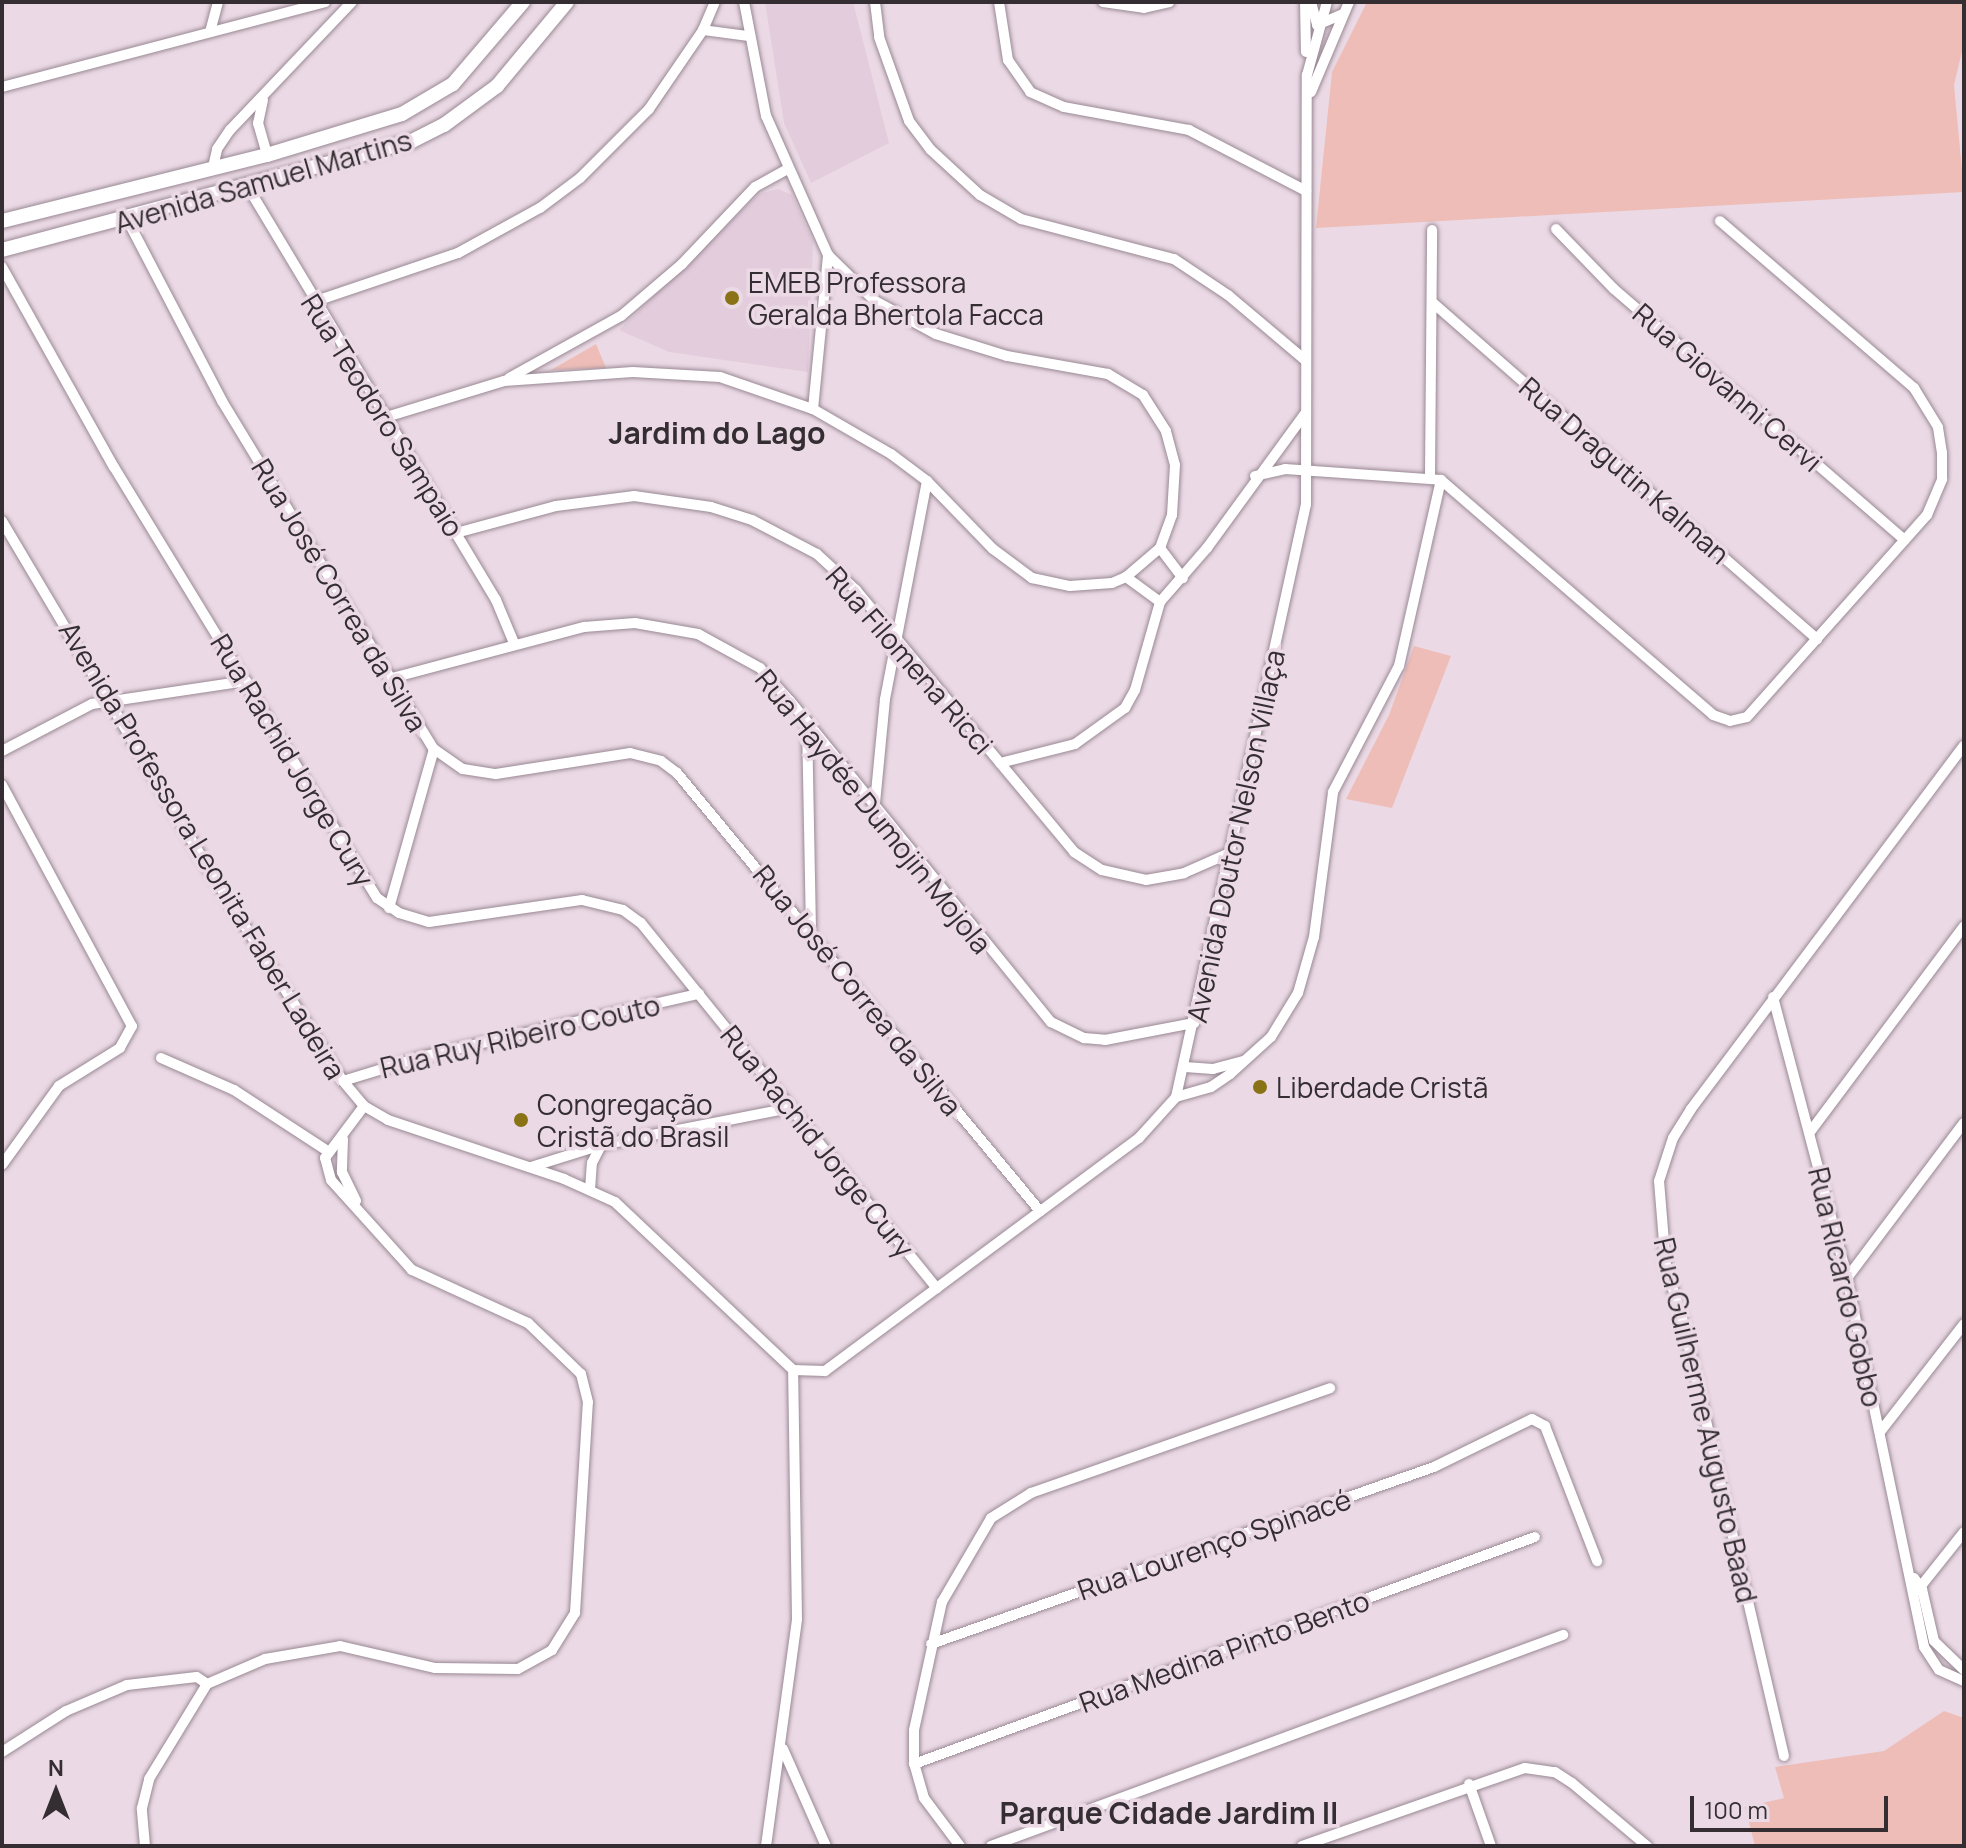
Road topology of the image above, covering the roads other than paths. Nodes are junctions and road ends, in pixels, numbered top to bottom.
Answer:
1 (218, 2) edge
2 (325, 2) edge
3 (352, 2) edge
4 (523, 2) edge
5 (567, 2) edge
6 (715, 2) edge
7 (744, 2) edge
8 (875, 2) edge
9 (999, 2) edge
10 (1103, 2) edge
11 (1169, 2) edge
12 (1308, 2) edge
13 (1327, 2) edge
14 (1349, 2) edge
15 (1344, 13) junction
16 (1317, 25) junction
17 (703, 30) junction
18 (210, 32) junction
19 (748, 36) junction
20 (1307, 75) junction
21 (2, 87) edge
22 (1308, 97) junction
23 (264, 98) junction
24 (267, 155) junction
25 (213, 167) junction
26 (786, 170) junction
27 (275, 182) junction
28 (249, 189) junction
29 (1306, 191) junction
30 (228, 194) junction
31 (2, 221) edge
32 (128, 221) junction
33 (1720, 221) dead end
34 (1556, 229) dead end
35 (1432, 230) dead end
36 (2, 250) edge
37 (828, 255) junction
38 (2, 267) edge
39 (313, 302) junction
40 (1432, 302) junction
41 (1305, 360) junction
42 (504, 381) junction
43 (813, 409) junction
44 (1304, 415) junction
45 (383, 418) junction
46 (1307, 470) junction
47 (1430, 475) junction
48 (1255, 476) junction
49 (1441, 480) junction
50 (927, 481) junction
51 (2, 521) edge
52 (456, 533) junction
53 (1905, 540) junction
54 (1160, 548) junction
55 (1126, 577) junction
56 (1183, 578) junction
57 (1160, 602) junction
58 (898, 639) junction
59 (1817, 639) junction
60 (514, 643) junction
61 (392, 678) junction
62 (246, 681) junction
63 (111, 701) junction
64 (807, 722) junction
65 (1964, 746) edge
66 (434, 749) junction
67 (2, 751) edge
68 (1000, 763) junction
69 (2, 785) edge
70 (875, 803) junction
71 (1232, 852) junction
72 (389, 908) junction
73 (1964, 926) edge
74 (811, 929) junction
75 (699, 994) junction
76 (1773, 997) junction
77 (1194, 1023) junction
78 (161, 1058) dead end
79 (1248, 1058) junction
80 (1185, 1067) junction
81 (343, 1081) junction
82 (1176, 1097) junction
83 (364, 1106) junction
84 (789, 1108) junction
85 (1964, 1123) edge
86 (1810, 1132) junction
87 (343, 1139) junction
88 (601, 1145) junction
89 (329, 1152) junction
90 (2, 1165) edge
91 (531, 1167) junction
92 (590, 1190) junction
93 (1040, 1211) junction
94 (366, 1220) junction
95 (1847, 1278) junction
96 (937, 1288) junction
97 (1964, 1324) edge
98 (793, 1370) junction
99 (1330, 1388) dead end
100 (1880, 1432) junction
101 (1964, 1532) edge
102 (1535, 1537) dead end
103 (1597, 1561) dead end
104 (1917, 1591) junction
105 (1563, 1635) dead end
106 (931, 1644) junction
107 (1961, 1674) edge
108 (207, 1684) junction
109 (782, 1746) junction
110 (2, 1752) edge
111 (1784, 1756) dead end
112 (914, 1764) junction
113 (1469, 1784) junction
114 (145, 1846) edge
115 (766, 1846) edge
116 (826, 1846) edge
117 (960, 1846) edge
118 (991, 1846) edge
119 (1302, 1846) edge
120 (1491, 1846) edge
121 (1647, 1846) edge

1 - 18 street
2 - 18 street
3 - 23 street
4 - 24 main road, Avenida Samuel Martins
5 - 27 main road, Avenida Samuel Martins
6 - 17 street
7 - 19 street
8 - 41 street
9 - 29 street
10 - 11 street
12 - 16 street
12 - 20 street
13 - 16 street, Avenida Doutor Nelson Villaça
14 - 15 street, Avenida Doutor Nelson Villaça
15 - 16 street
15 - 22 street, Avenida Doutor Nelson Villaça
16 - 20 street, Avenida Doutor Nelson Villaça
17 - 19 street
17 - 39 street
18 - 21 street
19 - 26 street
20 - 22 street, Avenida Doutor Nelson Villaça
22 - 29 street, Avenida Doutor Nelson Villaça
23 - 24 street
23 - 25 street
24 - 25 main road, Avenida Samuel Martins
24 - 27 main road
25 - 30 main road
25 - 31 main road, Avenida Samuel Martins
26 - 37 street
26 - 42 street
27 - 28 main road, Avenida Samuel Martins
28 - 30 main road, Avenida Samuel Martins
28 - 39 street, Rua Teodoro Sampaio
29 - 41 street, Avenida Doutor Nelson Villaça
30 - 32 main road, Avenida Samuel Martins
32 - 36 main road, Avenida Samuel Martins
32 - 61 street, Rua José Correa da Silva
33 - 53 street
34 - 53 street, Rua Giovanni Cervi
35 - 40 street
37 - 43 street
37 - 54 street
38 - 62 street, Rua Rachid Jorge Cury
39 - 45 street, Rua Teodoro Sampaio
40 - 47 street
40 - 59 street, Rua Dragutin Kalman
41 - 44 street, Avenida Doutor Nelson Villaça
42 - 43 street
42 - 45 street
43 - 50 street
44 - 46 street, Avenida Doutor Nelson Villaça
44 - 48 street
45 - 52 street, Rua Teodoro Sampaio
46 - 47 street
46 - 48 street
46 - 71 street, Avenida Doutor Nelson Villaça
47 - 49 street
48 - 56 street
49 - 59 street
49 - 79 street
50 - 55 street
50 - 58 street
51 - 63 street, Avenida Professora Leonita Faber Ladeira
52 - 58 street, Rua Filomena Ricci
52 - 60 street, Rua Teodoro Sampaio
53 - 59 street
54 - 55 street
54 - 56 street
55 - 57 street
56 - 57 street
57 - 68 street
58 - 68 street, Rua Filomena Ricci
58 - 70 street
60 - 61 street, Rua Haydée Dumojin Mojola
60 - 64 street, Rua Haydée Dumojin Mojola
61 - 66 street, Rua José Correa da Silva
62 - 63 street
62 - 72 street, Rua Rachid Jorge Cury
63 - 67 street
63 - 81 street, Avenida Professora Leonita Faber Ladeira
64 - 70 street, Rua Haydée Dumojin Mojola
64 - 74 street
65 - 76 street, Rua Guilherme Augusto Baad
66 - 72 street
66 - 74 street, Rua José Correa da Silva
68 - 71 street, Rua Filomena Ricci
69 - 90 street
70 - 77 street, Rua Haydée Dumojin Mojola
71 - 77 street, Avenida Doutor Nelson Villaça
72 - 75 street, Rua Rachid Jorge Cury
73 - 86 street
74 - 93 street, Rua José Correa da Silva
75 - 81 street, Rua Ruy Ribeiro Couto
75 - 84 street, Rua Rachid Jorge Cury
76 - 86 street, Rua Ricardo Gobbo
76 - 111 street, Rua Guilherme Augusto Baad
77 - 80 street, Avenida Doutor Nelson Villaça
78 - 89 street
79 - 80 street
79 - 82 street
80 - 82 street, Avenida Doutor Nelson Villaça
81 - 83 street, Avenida Professora Leonita Faber Ladeira
82 - 93 street, Avenida Doutor Nelson Villaça
83 - 87 street
83 - 91 street, Avenida Professora Leonita Faber Ladeira
84 - 88 street
84 - 96 street, Rua Rachid Jorge Cury
85 - 95 street
86 - 95 street, Rua Ricardo Gobbo
87 - 89 street
87 - 94 street
88 - 91 street
88 - 92 street
89 - 94 street
91 - 92 street, Avenida Professora Leonita Faber Ladeira
92 - 98 street, Avenida Professora Leonita Faber Ladeira
93 - 96 street, Avenida Doutor Nelson Villaça
94 - 108 street
95 - 100 street, Rua Ricardo Gobbo
96 - 98 street, Avenida Doutor Nelson Villaça
97 - 100 street
98 - 109 street
99 - 106 street
100 - 104 street, Rua Ricardo Gobbo
101 - 104 street
102 - 112 street, Rua Medina Pinto Bento
103 - 106 street, Rua Lourenço Spinacé
104 - 107 street, Rua Ricardo Gobbo
105 - 118 street
106 - 112 street
108 - 110 street
108 - 114 street
109 - 115 street
109 - 116 street
112 - 117 street
113 - 119 street
113 - 120 street
113 - 121 street

